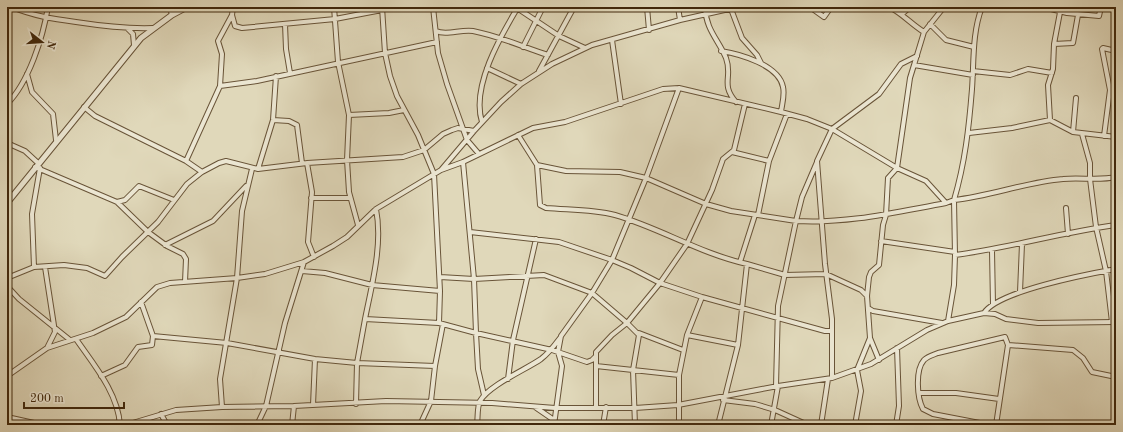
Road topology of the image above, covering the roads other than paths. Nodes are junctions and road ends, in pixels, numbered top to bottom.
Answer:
1 (12, 7) edge
2 (48, 7) edge
3 (170, 7) edge
4 (187, 7) edge
5 (233, 7) edge
6 (334, 7) edge
7 (362, 7) edge
8 (433, 7) edge
9 (516, 7) edge
10 (543, 7) edge
11 (574, 7) edge
12 (647, 7) edge
13 (678, 7) edge
14 (705, 7) edge
15 (738, 7) edge
16 (810, 7) edge
17 (831, 7) edge
18 (889, 7) edge
19 (910, 7) edge
20 (944, 7) edge
21 (982, 7) edge
22 (1043, 7) edge
23 (1101, 7) edge
24 (382, 8) edge
25 (731, 9) junction
26 (1060, 9) edge
27 (901, 11) edge
28 (362, 13) junction
29 (172, 14) junction
30 (232, 15) junction
31 (705, 15) junction
32 (1078, 15) junction
33 (46, 18) junction
34 (335, 18) junction
35 (536, 20) junction
36 (680, 20) junction
37 (285, 24) junction
38 (930, 24) junction
39 (153, 28) junction
40 (128, 29) junction
41 (649, 30) junction
42 (436, 31) junction
43 (924, 32) junction
44 (559, 36) junction
45 (500, 38) junction
46 (612, 40) junction
47 (437, 42) junction
48 (1054, 44) junction
49 (134, 45) junction
50 (523, 47) junction
51 (974, 47) junction
52 (585, 48) junction
53 (722, 51) junction
54 (1116, 51) edge
55 (385, 53) junction
56 (548, 55) junction
57 (917, 56) junction
58 (338, 62) junction
59 (761, 63) junction
60 (914, 65) junction
61 (487, 68) junction
62 (539, 71) junction
63 (290, 73) junction
64 (973, 73) junction
65 (1052, 73) junction
66 (27, 74) junction
67 (276, 76) junction
68 (521, 84) junction
69 (220, 86) junction
70 (679, 88) junction
71 (1076, 98) dead end
72 (736, 102) junction
73 (7, 104) edge
74 (621, 104) junction
75 (746, 104) junction
76 (84, 107) junction
77 (404, 110) junction
78 (781, 112) junction
79 (349, 114) junction
80 (788, 114) junction
81 (274, 120) junction
82 (1050, 120) junction
83 (482, 122) junction
84 (465, 129) junction
85 (832, 130) junction
86 (474, 131) junction
87 (1073, 132) junction
88 (969, 133) junction
89 (1082, 134) junction
90 (518, 135) junction
91 (1104, 136) junction
92 (1116, 137) edge
93 (56, 140) junction
94 (468, 140) junction
95 (7, 143) edge
96 (424, 150) junction
97 (732, 152) junction
98 (479, 154) junction
99 (347, 160) junction
100 (186, 161) junction
101 (770, 161) junction
102 (463, 162) junction
103 (817, 162) junction
104 (305, 163) junction
105 (537, 165) junction
106 (38, 166) junction
107 (897, 168) junction
108 (252, 169) junction
109 (258, 169) junction
110 (441, 170) junction
111 (202, 172) junction
112 (434, 174) junction
113 (1116, 177) edge
114 (646, 178) junction
115 (1090, 179) junction
116 (247, 184) junction
117 (311, 198) junction
118 (350, 198) junction
119 (174, 200) junction
120 (954, 200) junction
121 (117, 202) junction
122 (7, 203) edge
123 (946, 203) junction
124 (706, 204) junction
125 (1066, 208) dead end
126 (376, 209) junction
127 (757, 215) junction
128 (886, 215) junction
129 (629, 220) junction
130 (796, 221) junction
131 (822, 223) junction
132 (358, 225) junction
133 (1116, 225) edge
134 (1096, 227) junction
135 (148, 232) junction
136 (470, 232) junction
137 (1068, 234) junction
138 (536, 239) junction
139 (881, 241) junction
140 (687, 244) junction
141 (1022, 244) junction
142 (165, 245) junction
143 (992, 251) junction
144 (955, 254) junction
145 (314, 257) junction
146 (612, 260) junction
147 (304, 262) junction
148 (740, 262) junction
149 (747, 264) junction
150 (34, 267) junction
151 (45, 267) junction
152 (1116, 269) edge
153 (302, 271) junction
154 (1106, 271) junction
155 (785, 274) junction
156 (826, 274) junction
157 (528, 275) junction
158 (440, 277) junction
159 (7, 278) edge
160 (237, 278) junction
161 (474, 279) junction
162 (185, 282) junction
163 (660, 283) junction
164 (868, 284) junction
165 (372, 285) junction
166 (7, 286) edge
167 (861, 290) junction
168 (440, 291) junction
169 (1020, 292) junction
170 (592, 293) junction
171 (867, 296) junction
172 (702, 297) junction
173 (141, 302) junction
174 (993, 304) junction
175 (742, 307) junction
176 (868, 308) junction
177 (984, 313) junction
178 (365, 318) junction
179 (777, 318) junction
180 (948, 320) junction
181 (1114, 322) edge
182 (627, 323) junction
183 (943, 323) junction
184 (441, 324) junction
185 (55, 327) junction
186 (832, 331) junction
187 (476, 332) junction
188 (639, 333) junction
189 (687, 335) junction
190 (153, 336) junction
191 (561, 336) junction
192 (870, 338) junction
193 (76, 339) junction
194 (70, 340) junction
195 (513, 340) junction
196 (227, 343) junction
197 (738, 345) junction
198 (1008, 345) junction
199 (47, 348) junction
200 (897, 348) junction
201 (552, 350) junction
202 (683, 350) junction
203 (278, 352) junction
204 (558, 352) junction
205 (595, 357) junction
206 (316, 359) junction
207 (879, 360) junction
208 (358, 364) junction
209 (435, 366) junction
210 (596, 366) junction
211 (633, 370) junction
212 (857, 370) junction
213 (679, 375) junction
214 (7, 376) edge
215 (101, 376) junction
216 (1116, 377) edge
217 (830, 378) junction
218 (508, 379) junction
219 (777, 386) junction
220 (919, 393) junction
221 (484, 395) junction
222 (724, 398) junction
223 (999, 399) junction
224 (430, 401) junction
225 (479, 402) junction
226 (356, 404) junction
227 (678, 405) junction
228 (266, 406) junction
229 (294, 406) junction
230 (313, 406) junction
231 (533, 406) junction
232 (596, 406) junction
233 (222, 407) junction
234 (606, 407) junction
235 (555, 408) junction
236 (635, 408) junction
237 (775, 410) junction
238 (161, 414) junction
239 (7, 417) edge
240 (15, 419) junction
241 (145, 420) junction
242 (554, 423) edge
243 (15, 425) edge
244 (43, 425) edge
245 (120, 425) edge
246 (126, 425) edge
247 (146, 425) edge
248 (167, 425) edge
249 (257, 425) edge
250 (292, 425) edge
251 (420, 425) edge
252 (477, 425) edge
253 (603, 425) edge
254 (635, 425) edge
255 (679, 425) edge
256 (718, 425) edge
257 (771, 425) edge
258 (808, 425) edge
259 (821, 425) edge
260 (855, 425) edge
261 (896, 425) edge
262 (990, 425) edge
263 (996, 425) edge

1 - 33 street
2 - 33 street
3 - 29 street
4 - 29 street
5 - 30 street
6 - 34 street
7 - 28 street
8 - 42 street
9 - 35 street
9 - 45 street
10 - 35 street
11 - 44 street
12 - 41 street
13 - 36 street
14 - 31 street
15 - 25 street
16 - 17 street
18 - 27 street
19 - 27 street
20 - 38 street
21 - 51 street
22 - 26 street
23 - 32 street
24 - 28 street
24 - 55 street
25 - 31 street
25 - 59 street
26 - 32 street
26 - 48 street
27 - 43 street
28 - 34 street
29 - 39 street
30 - 37 street
30 - 69 street
31 - 36 street
31 - 53 street
32 - 48 street
33 - 40 street
33 - 66 street
34 - 37 street
34 - 58 street
35 - 44 street
35 - 50 street
36 - 41 street
37 - 63 street
38 - 43 street
38 - 51 street
39 - 40 street
39 - 49 street
40 - 49 street
41 - 46 street
42 - 45 street
42 - 47 street
43 - 57 street
44 - 52 street
44 - 56 street
45 - 50 street
45 - 61 street
46 - 52 street
46 - 74 street
47 - 55 street
47 - 84 street
48 - 65 street
49 - 76 street
50 - 56 street
51 - 64 street
52 - 62 street
53 - 59 street
53 - 72 street
54 - 91 street
55 - 58 street
55 - 77 street
56 - 62 street
57 - 60 street
57 - 85 street
58 - 63 street
58 - 79 street
59 - 78 street
60 - 64 street
60 - 107 street
61 - 68 street
61 - 83 street
62 - 68 street
63 - 67 street
64 - 65 street
64 - 88 street
65 - 82 street
66 - 73 street
66 - 93 street
67 - 69 street
67 - 81 street
68 - 83 street
69 - 100 street
70 - 72 street
70 - 74 street
70 - 114 street
71 - 87 street
72 - 75 street
74 - 90 street
75 - 78 street
75 - 97 street
76 - 93 street
76 - 100 street
77 - 79 street
77 - 96 street
78 - 80 street
79 - 99 street
80 - 85 street
80 - 101 street
81 - 104 street
81 - 109 street
82 - 87 street
82 - 88 street
83 - 86 street
84 - 86 street
84 - 94 street
84 - 96 street
85 - 103 street
85 - 107 street
86 - 94 street
87 - 89 street
88 - 120 street
89 - 91 street
89 - 115 street
90 - 98 street
90 - 105 street
91 - 92 street
93 - 106 street
94 - 98 street
94 - 110 street
95 - 106 street
96 - 99 street
96 - 112 street
97 - 101 street
97 - 124 street
98 - 102 street
99 - 104 street
99 - 118 street
100 - 111 street
101 - 127 street
102 - 110 street
102 - 136 street
103 - 130 street
103 - 131 street
104 - 109 street
104 - 117 street
105 - 114 street
105 - 129 street
106 - 121 street
106 - 122 street
106 - 150 street
107 - 123 street
107 - 128 street
108 - 109 street
108 - 111 street
108 - 116 street
110 - 112 street
111 - 119 street
112 - 126 street
112 - 158 street
113 - 115 street
114 - 124 street
114 - 129 street
115 - 120 street
115 - 134 street
116 - 142 street
116 - 160 street
117 - 118 street
117 - 145 street
118 - 132 street
119 - 121 street
119 - 135 street
120 - 123 street
120 - 144 street
121 - 135 street
123 - 128 street
124 - 127 street
124 - 140 street
125 - 137 street
126 - 132 street
126 - 165 street
127 - 130 street
127 - 148 street
128 - 131 street
128 - 139 street
129 - 140 street
129 - 146 street
130 - 131 street
130 - 155 street
131 - 156 street
132 - 145 street
133 - 134 street
134 - 137 street
134 - 154 street
135 - 142 street
135 - 151 street
136 - 138 street
136 - 161 street
137 - 141 street
138 - 146 street
138 - 157 street
139 - 144 street
139 - 164 street
140 - 148 street
140 - 163 street
141 - 143 street
141 - 169 street
142 - 162 street
143 - 144 street
143 - 174 street
144 - 180 street
145 - 147 street
146 - 163 street
146 - 170 street
147 - 153 street
147 - 160 street
148 - 149 street
149 - 155 street
149 - 175 street
150 - 151 street
150 - 159 street
151 - 185 street
152 - 154 street
153 - 165 street
153 - 203 street
154 - 169 street
154 - 181 street
155 - 156 street
155 - 179 street
156 - 167 street
156 - 186 street
157 - 161 street
157 - 170 street
157 - 195 street
158 - 161 street
158 - 168 street
160 - 162 street
160 - 196 street
161 - 187 street
162 - 173 street
163 - 172 street
163 - 182 street
164 - 167 street
164 - 171 street
165 - 168 street
165 - 178 street
166 - 185 street
167 - 171 street
168 - 184 street
169 - 174 street
170 - 182 street
170 - 191 street
171 - 176 street
172 - 175 street
172 - 189 street
173 - 190 street
173 - 193 street
174 - 177 street
175 - 179 street
175 - 197 street
176 - 183 street
176 - 192 street
177 - 180 street
177 - 181 street
178 - 184 street
178 - 208 street
179 - 186 street
179 - 219 street
180 - 183 street
182 - 188 street
182 - 205 street
183 - 200 street
184 - 187 street
184 - 209 street
185 - 194 street
185 - 199 street
186 - 217 street
187 - 195 street
187 - 221 street
188 - 202 street
188 - 211 street
189 - 197 street
189 - 202 street
190 - 196 street
190 - 215 street
191 - 201 street
191 - 204 street
192 - 207 street
192 - 212 street
193 - 194 street
193 - 215 street
194 - 199 street
195 - 201 street
195 - 218 street
196 - 203 street
196 - 233 street
197 - 222 street
198 - 216 street
198 - 220 street
198 - 223 street
199 - 214 street
200 - 207 street
200 - 261 street
201 - 204 street
201 - 218 street
202 - 213 street
203 - 206 street
203 - 228 street
204 - 205 street
204 - 235 street
205 - 210 street
206 - 208 street
206 - 230 street
207 - 212 street
208 - 209 street
208 - 226 street
209 - 224 street
210 - 211 street
210 - 232 street
211 - 213 street
211 - 236 street
212 - 217 street
212 - 260 street
213 - 227 street
215 - 245 street
217 - 219 street
217 - 259 street
218 - 221 street
219 - 222 street
219 - 237 street
220 - 223 street
220 - 262 street
221 - 225 street
222 - 227 street
222 - 237 street
222 - 256 street
223 - 263 street
224 - 225 street
224 - 226 street
224 - 251 street
225 - 231 street
225 - 252 street
226 - 230 street
227 - 236 street
227 - 255 street
228 - 229 street
228 - 233 street
228 - 249 street
229 - 230 street
229 - 250 street
231 - 235 street
231 - 242 street
232 - 234 street
232 - 235 street
233 - 238 street
234 - 236 street
234 - 253 street
235 - 242 street
236 - 254 street
237 - 257 street
237 - 258 street
238 - 241 street
238 - 248 street
239 - 240 street
240 - 243 street
240 - 244 street
241 - 246 street
241 - 247 street

